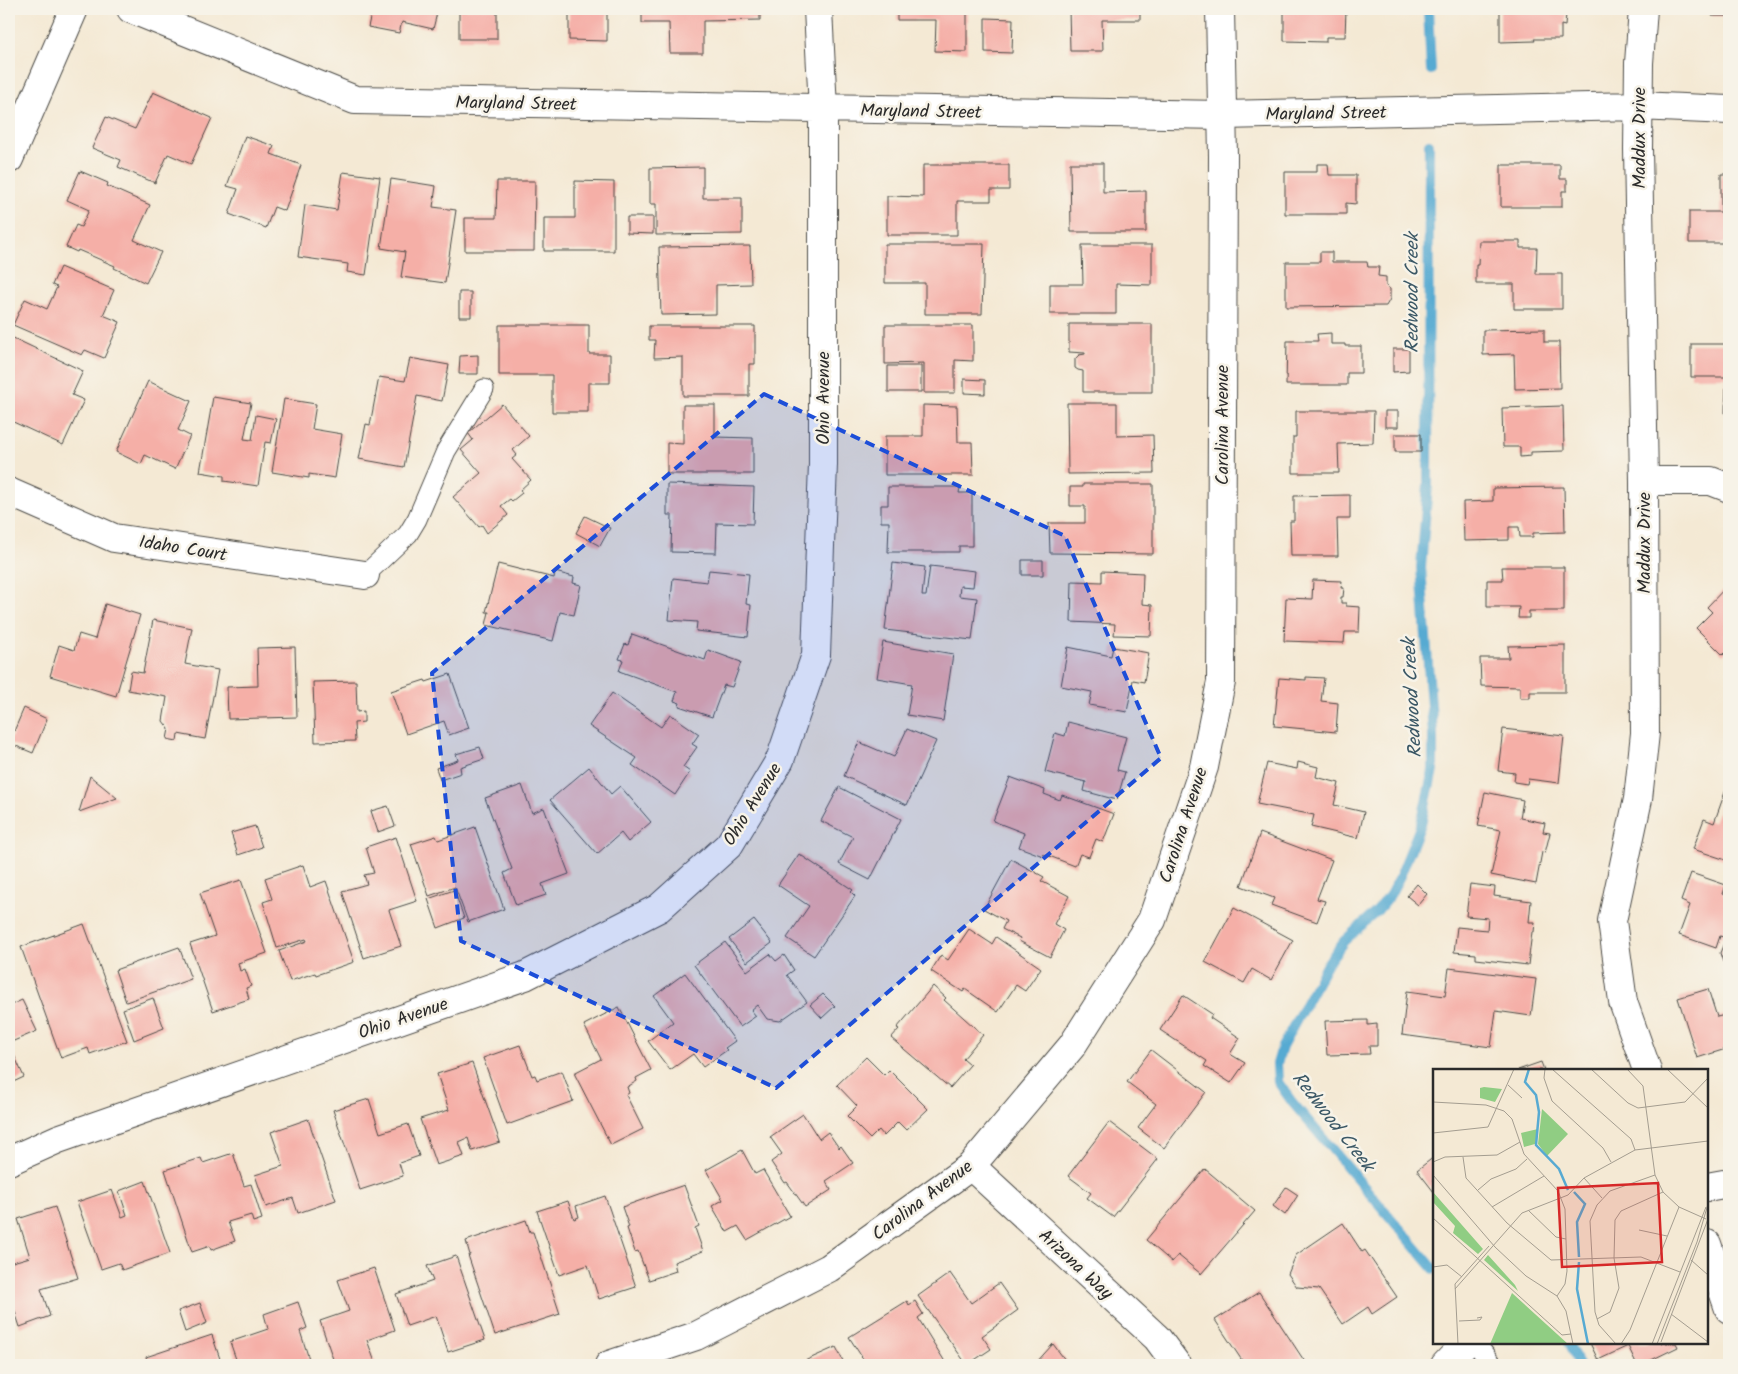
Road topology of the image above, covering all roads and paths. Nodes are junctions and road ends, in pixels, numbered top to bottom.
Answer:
1 (74, 9) edge
2 (131, 9) edge
3 (818, 9) edge
4 (1220, 9) edge
5 (1643, 9) edge
6 (1638, 106) junction
7 (823, 109) junction
8 (1729, 110) edge
9 (1223, 115) junction
10 (9, 159) edge
11 (484, 389) dead end
12 (1644, 481) junction
13 (1729, 488) edge
14 (9, 492) edge
15 (365, 575) joint
16 (1647, 1069) edge
17 (9, 1160) edge
18 (971, 1166) junction
19 (1729, 1184) edge
20 (1708, 1187) edge
21 (1708, 1247) edge
22 (1729, 1309) edge
23 (1465, 1344) edge
24 (1477, 1344) edge
25 (609, 1365) edge
26 (1177, 1365) edge
27 (1445, 1365) edge
28 (1492, 1365) edge

1 - 10 street
2 - 7 street, Maryland Street
3 - 7 street, Ohio Avenue
4 - 9 street, Carolina Avenue
5 - 6 street, Maddux Drive
6 - 8 street, Maryland Street
6 - 9 street, Maryland Street
6 - 12 street, Maddux Drive
7 - 9 street, Maryland Street
7 - 17 street, Ohio Avenue
9 - 18 street, Carolina Avenue
11 - 15 lane
12 - 13 street
12 - 16 street, Maddux Drive
14 - 15 street, Idaho Court
18 - 25 street, Carolina Avenue
18 - 26 street, Arizona Way
19 - 20 street
21 - 22 street
23 - 27 street
24 - 28 lane

